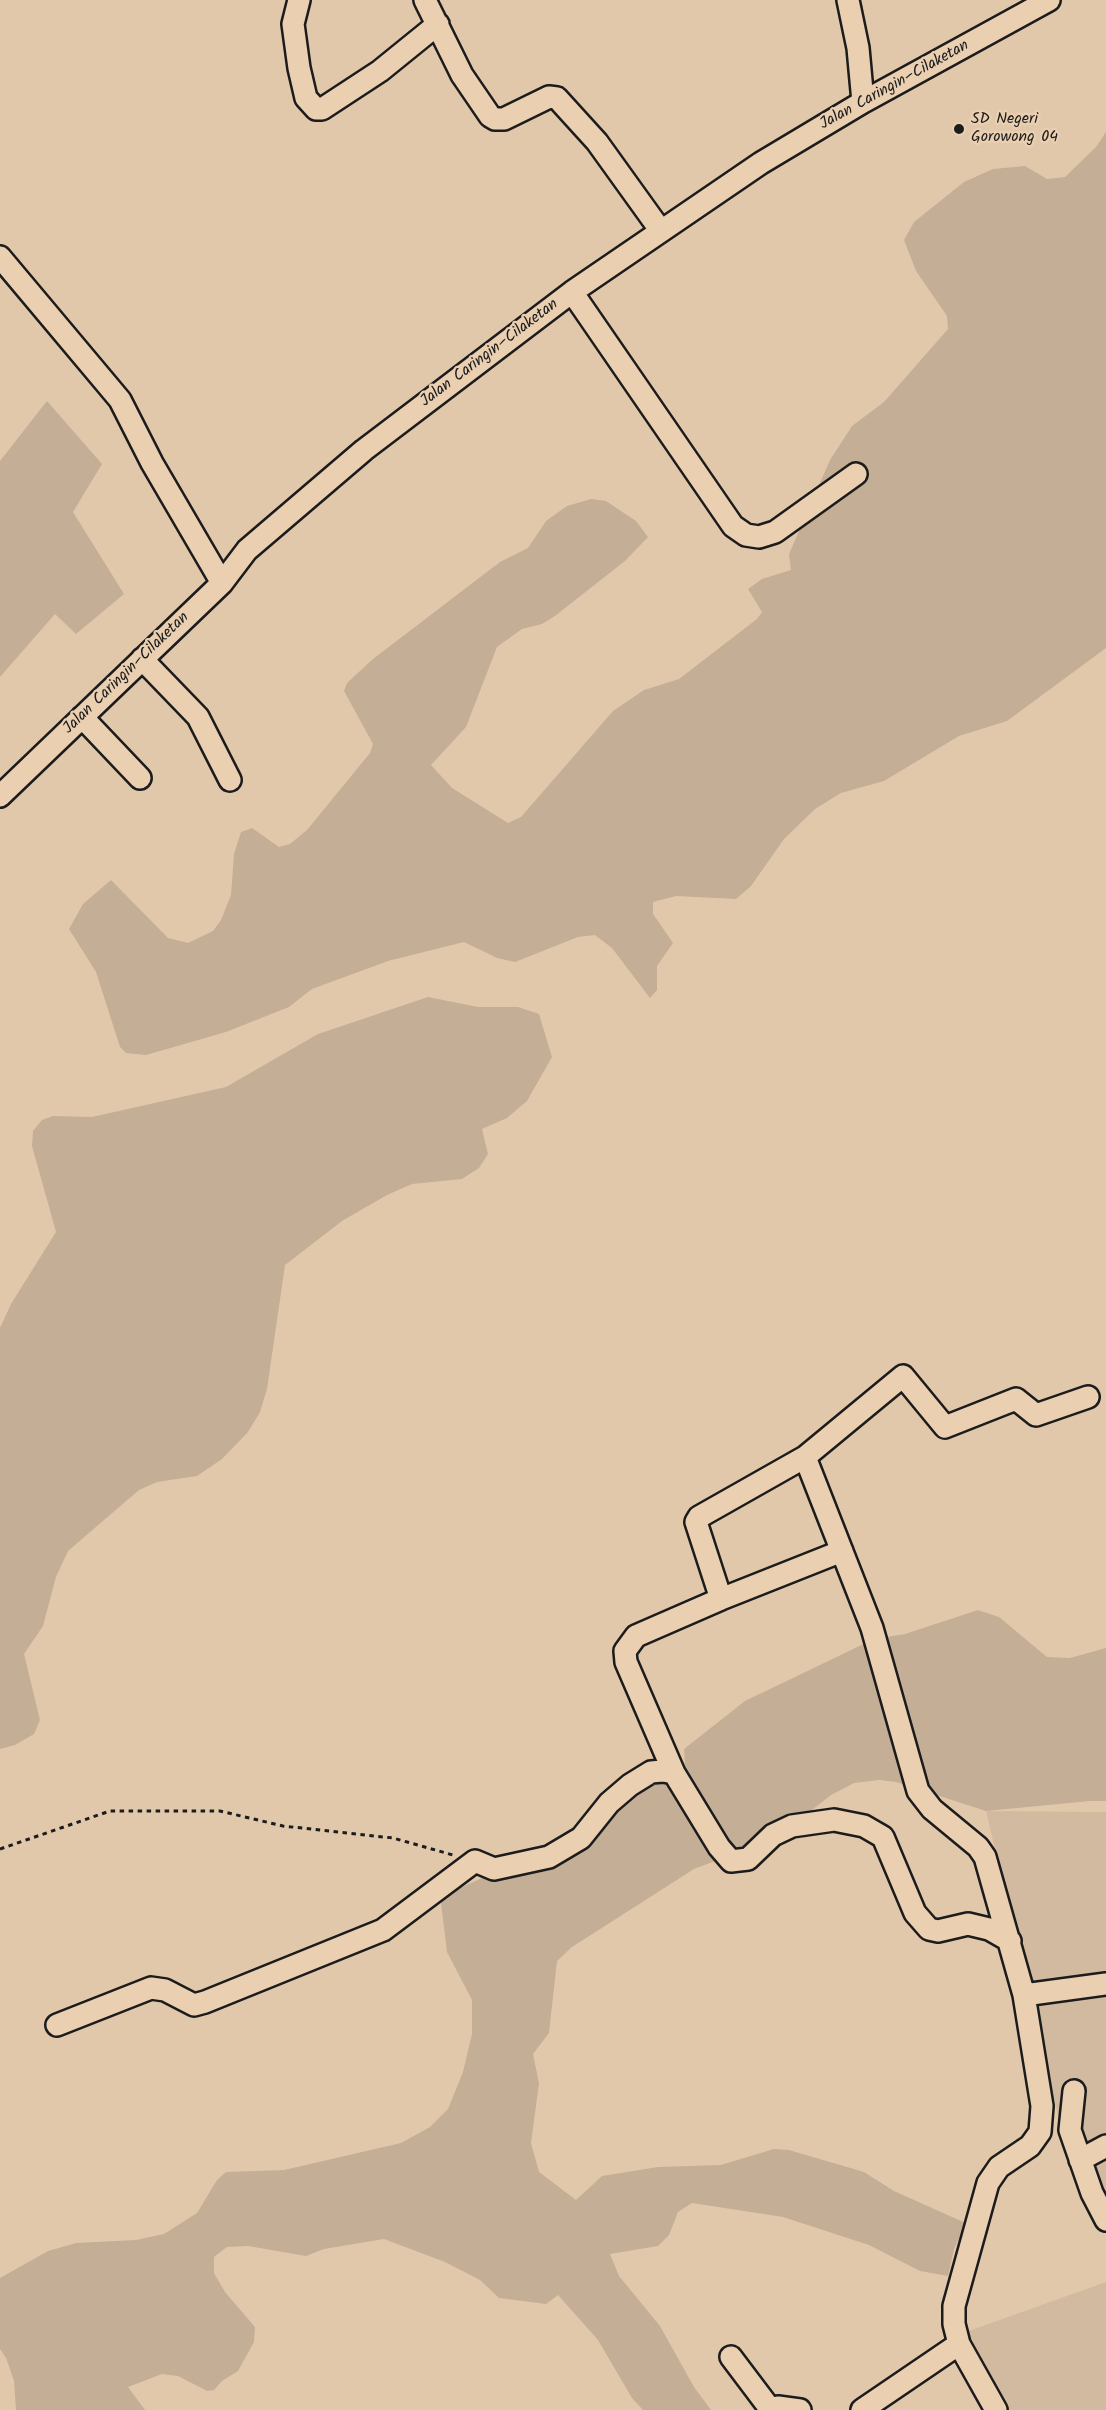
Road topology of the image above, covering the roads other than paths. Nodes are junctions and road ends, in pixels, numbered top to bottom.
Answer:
1 (299, 0) edge
2 (425, 0) edge
3 (848, 0) edge
4 (1048, 0) edge
5 (438, 24) junction
6 (863, 102) junction
7 (661, 231) junction
8 (0, 257) edge
9 (572, 292) junction
10 (856, 474) dead end
11 (222, 583) junction
12 (142, 659) junction
13 (82, 717) junction
14 (140, 778) dead end
15 (230, 780) dead end
16 (0, 796) edge
17 (1088, 1397) dead end
18 (805, 1457) junction
19 (842, 1551) junction
20 (720, 1599) junction
21 (674, 1773) junction
22 (1010, 1941) junction
23 (1106, 1984) edge
24 (1024, 1995) junction
25 (57, 2025) dead end
26 (1074, 2091) dead end
27 (1106, 2146) edge
28 (1080, 2160) junction
29 (1099, 2190) edge
30 (1106, 2220) edge
31 (959, 2344) junction
32 (731, 2357) dead end
33 (771, 2410) edge
34 (800, 2410) edge
35 (862, 2410) edge
36 (996, 2410) edge

1 - 5 street
2 - 5 street
3 - 6 street
4 - 6 street, Jalan Caringin–Cilaketan
5 - 7 street
6 - 7 street, Jalan Caringin–Cilaketan
7 - 9 street, Jalan Caringin–Cilaketan
8 - 11 street
9 - 10 street
9 - 11 street, Jalan Caringin–Cilaketan
11 - 12 street, Jalan Caringin–Cilaketan
12 - 13 street, Jalan Caringin–Cilaketan
12 - 15 street
13 - 14 street
13 - 16 street, Jalan Caringin–Cilaketan
17 - 18 street
18 - 19 street
18 - 20 street
19 - 20 street
19 - 22 street
20 - 21 street
21 - 22 street
21 - 25 street
22 - 24 street
23 - 24 street
24 - 31 street
26 - 28 street
27 - 28 street
28 - 29 street
29 - 30 street
31 - 35 street
31 - 36 street
32 - 33 street
33 - 34 street

